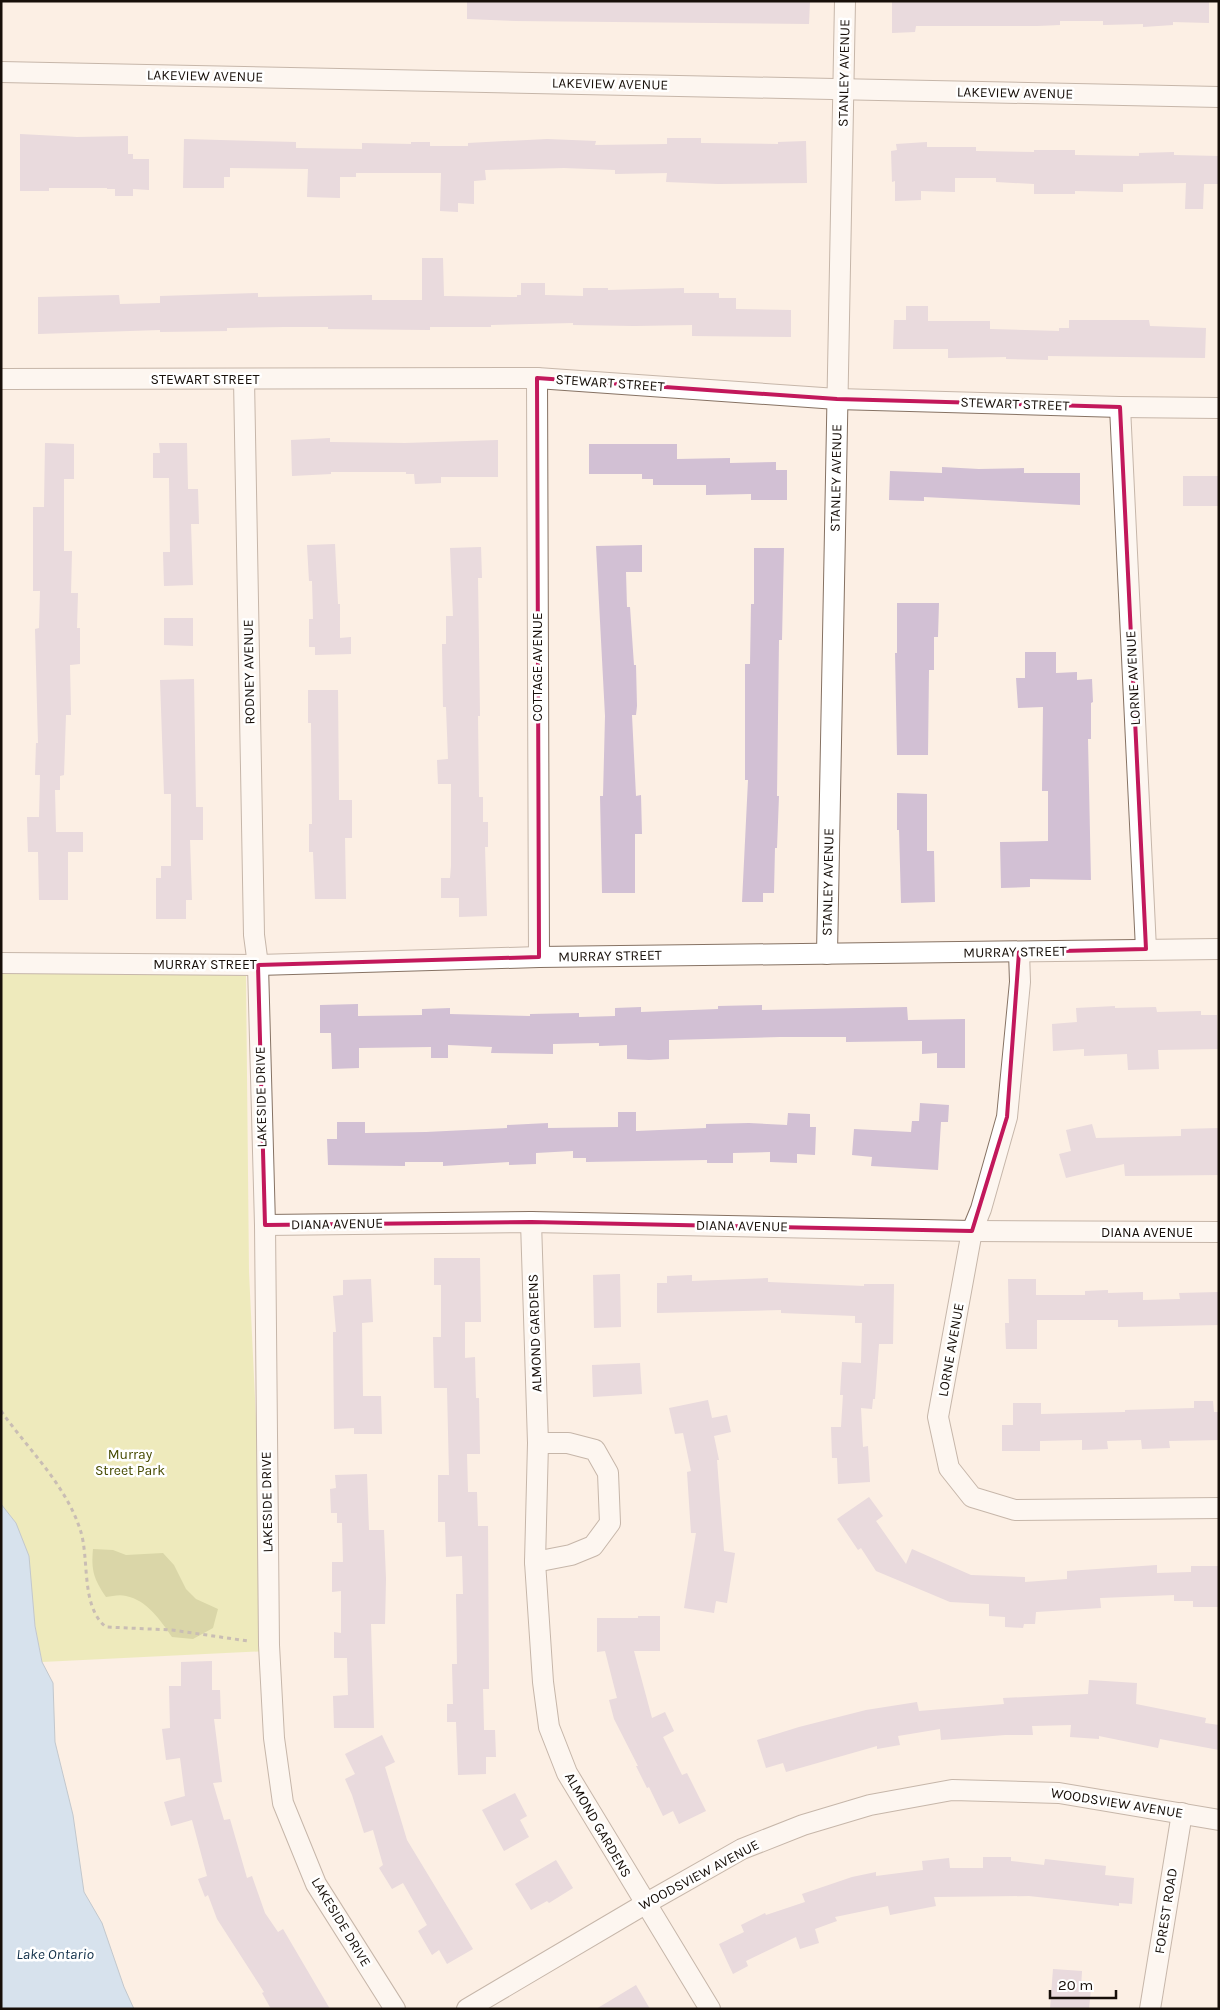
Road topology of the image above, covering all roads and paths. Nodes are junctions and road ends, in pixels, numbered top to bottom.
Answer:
1 (845, 1) edge
2 (1, 72) edge
3 (844, 90) junction
4 (1219, 97) edge
5 (537, 378) junction
6 (1, 379) edge
7 (244, 379) junction
8 (837, 399) junction
9 (1120, 408) junction
10 (1219, 408) edge
11 (1146, 949) junction
12 (1219, 949) edge
13 (1019, 952) junction
14 (827, 954) junction
15 (539, 957) junction
16 (1, 963) edge
17 (258, 965) junction
18 (531, 1222) junction
19 (265, 1225) junction
20 (972, 1231) junction
21 (1219, 1232) edge
22 (1, 1411) edge
23 (538, 1444) junction
24 (1219, 1508) edge
25 (534, 1562) junction
26 (269, 1645) junction
27 (1182, 1813) junction
28 (1219, 1820) edge
29 (645, 1904) junction
30 (395, 2009) edge
31 (467, 2009) edge
32 (710, 2009) edge
33 (1150, 2009) edge

1 - 3 street, STANLEY AVENUE
2 - 3 street, LAKEVIEW AVENUE
3 - 4 street, LAKEVIEW AVENUE
3 - 8 street, STANLEY AVENUE
5 - 7 street, STEWART STREET
5 - 8 street, STEWART STREET
5 - 15 street, COTTAGE AVENUE
6 - 7 street, STEWART STREET
7 - 17 street, RODNEY AVENUE
8 - 9 street, STEWART STREET
8 - 14 street, STANLEY AVENUE
9 - 10 street, STEWART STREET
9 - 11 street, LORNE AVENUE
11 - 12 street, MURRAY STREET
11 - 13 street, MURRAY STREET
13 - 14 street, MURRAY STREET
13 - 20 street, LORNE AVENUE
14 - 15 street, MURRAY STREET
15 - 17 street, MURRAY STREET
16 - 17 street, MURRAY STREET
17 - 19 street, LAKESIDE DRIVE
18 - 19 street, DIANA AVENUE
18 - 20 street, DIANA AVENUE
18 - 23 street, ALMOND GARDENS
19 - 26 street, LAKESIDE DRIVE
20 - 21 street, DIANA AVENUE
20 - 24 street, LORNE AVENUE
22 - 26 path
23 - 25 street, ALMOND GARDENS
23 - 25 street
25 - 29 street, ALMOND GARDENS
26 - 30 street, LAKESIDE DRIVE
27 - 28 street, WOODSVIEW AVENUE
27 - 29 street, WOODSVIEW AVENUE
27 - 33 street, FOREST ROAD
29 - 31 street, WOODSVIEW AVENUE
29 - 32 street, ALMOND GARDENS

